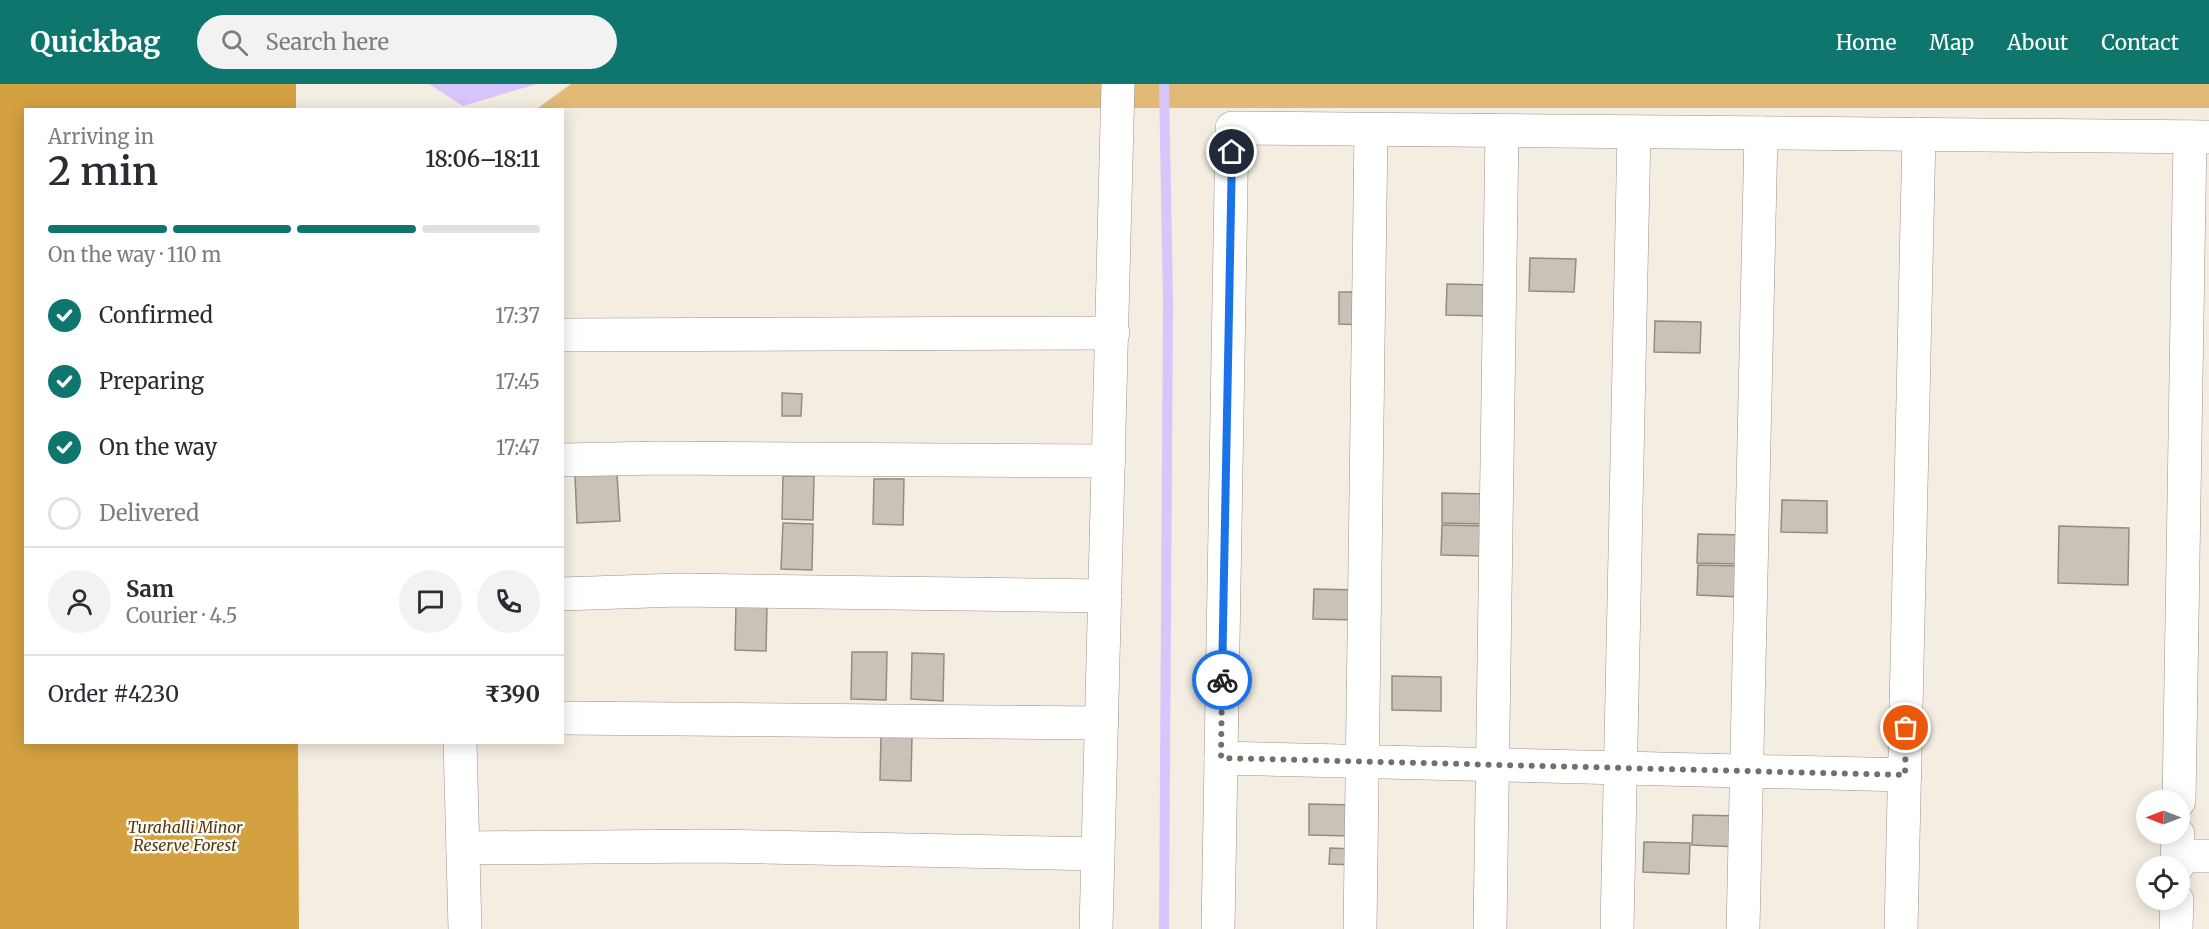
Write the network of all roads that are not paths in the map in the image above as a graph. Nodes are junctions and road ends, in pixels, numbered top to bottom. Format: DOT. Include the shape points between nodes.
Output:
graph roads {
  1 [pos="1118,84"];
  2 [pos="1371,130"];
  3 [pos="1502,131"];
  4 [pos="1634,132"];
  5 [pos="1761,133"];
  6 [pos="1919,134"];
  7 [pos="2199,137"];
  8 [pos="1113,333"];
  9 [pos="564,335"];
  10 [pos="564,460"];
  11 [pos="1109,461"];
  12 [pos="564,594"];
  13 [pos="1105,596"];
  14 [pos="564,718"];
  15 [pos="1102,723"];
  16 [pos="460,744"];
  17 [pos="1221,758"];
  18 [pos="1362,761"];
  19 [pos="1493,765"];
  20 [pos="1620,768"];
  21 [pos="1747,771"];
  22 [pos="1905,775"];
  23 [pos="2178,790"];
  24 [pos="463,848"];
  25 [pos="1098,854"];
  26 [pos="2177,910"];
  27 [pos="465,929"];
  28 [pos="1096,929"];
  29 [pos="1218,929"];
  30 [pos="1360,929"];
  31 [pos="1490,929"];
  32 [pos="1617,929"];
  33 [pos="1743,929"];
  34 [pos="1902,929"];
  35 [pos="2176,929"];
  1 -- 8 [label="street"];
  2 -- 3 [label="street"];
  2 -- 17 [label="street" via="1232,128"];
  2 -- 18 [label="street"];
  3 -- 4 [label="street"];
  3 -- 19 [label="street"];
  4 -- 5 [label="street"];
  4 -- 20 [label="street"];
  5 -- 6 [label="street"];
  5 -- 21 [label="street"];
  6 -- 7 [label="street"];
  6 -- 22 [label="street"];
  7 -- 23 [label="street"];
  8 -- 9 [label="street"];
  8 -- 11 [label="street"];
  10 -- 11 [label="street"];
  11 -- 13 [label="street"];
  12 -- 13 [label="street" via="679,590"];
  13 -- 15 [label="street"];
  14 -- 15 [label="street"];
  15 -- 25 [label="street"];
  16 -- 24 [label="street"];
  17 -- 18 [label="street"];
  17 -- 29 [label="street"];
  18 -- 19 [label="street"];
  18 -- 30 [label="street"];
  19 -- 20 [label="street"];
  19 -- 31 [label="street"];
  20 -- 21 [label="street"];
  20 -- 32 [label="street"];
  21 -- 22 [label="street"];
  21 -- 33 [label="street"];
  22 -- 34 [label="street"];
  24 -- 25 [label="street" via="712,846"];
  24 -- 27 [label="street"];
  25 -- 28 [label="street"];
  26 -- 35 [label="street"];
}
